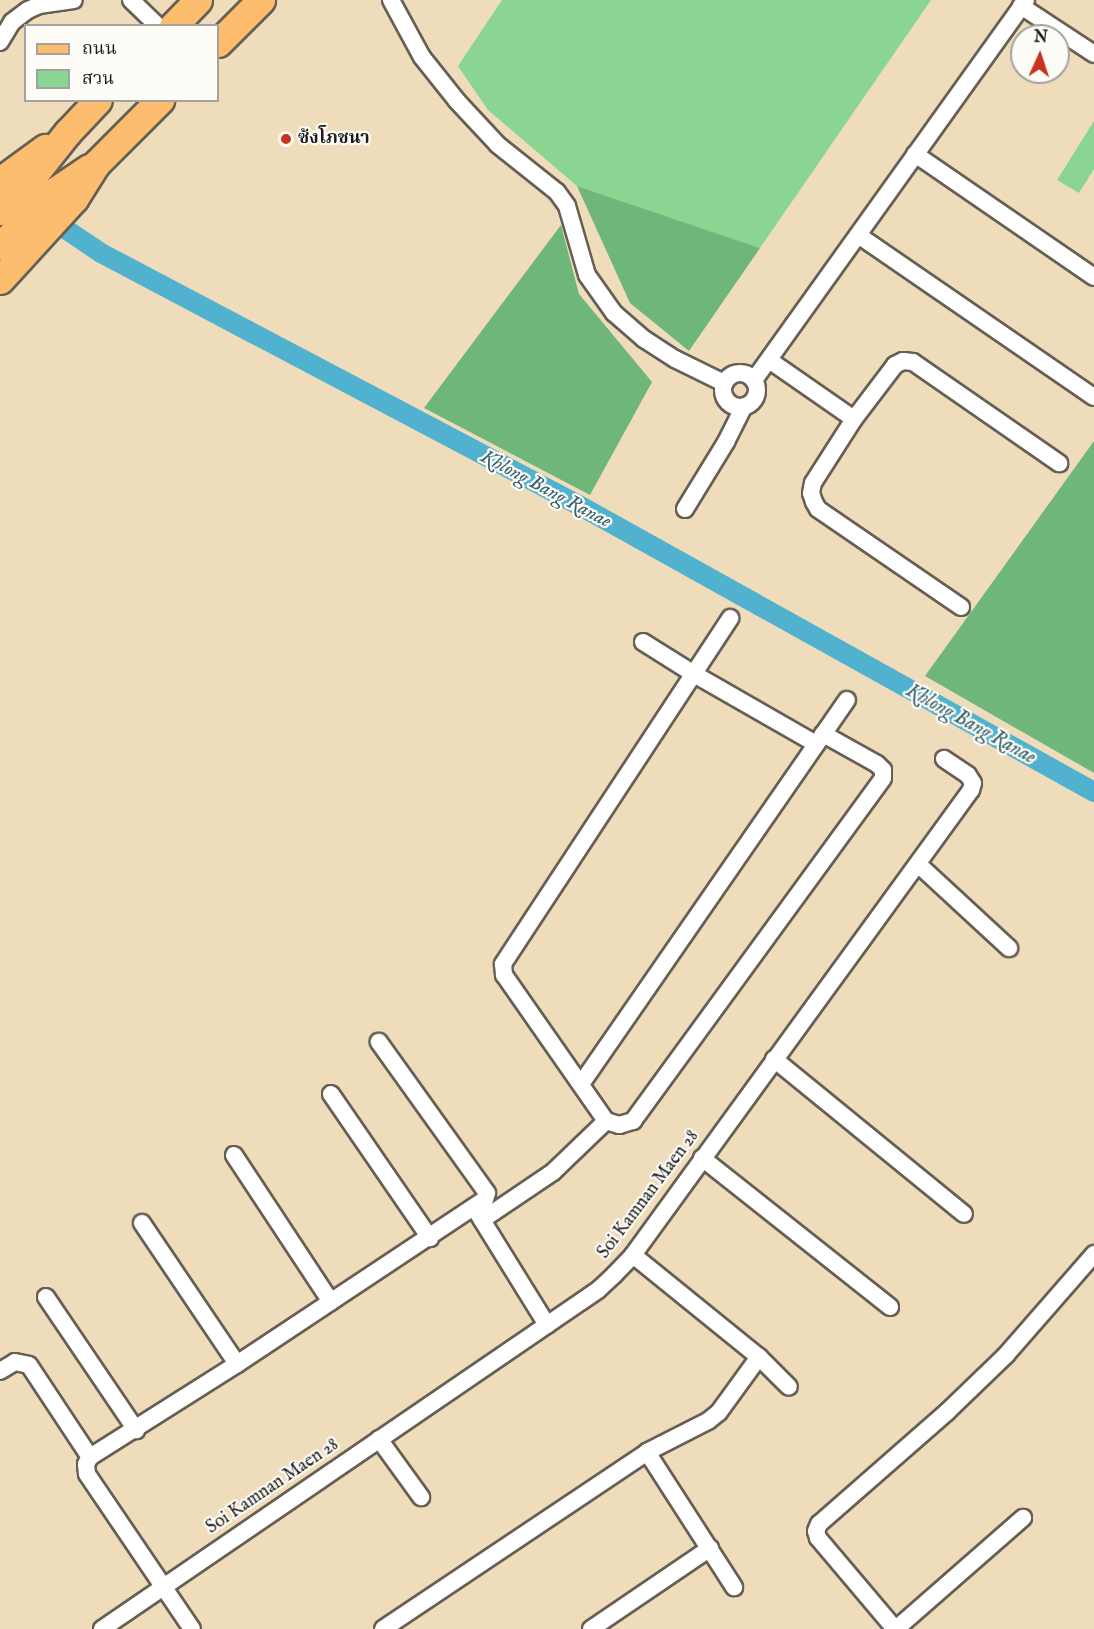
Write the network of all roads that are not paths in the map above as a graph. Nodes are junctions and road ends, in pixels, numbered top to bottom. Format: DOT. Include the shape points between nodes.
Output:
graph roads {
  1 [pos="74,0"];
  2 [pos="131,0"];
  3 [pos="198,0"];
  4 [pos="261,0"];
  5 [pos="392,0"];
  6 [pos="53,1"];
  7 [pos="1024,3"];
  8 [pos="156,24"];
  9 [pos="174,24"];
  10 [pos="0,42"];
  11 [pos="219,42"];
  12 [pos="1094,54"];
  13 [pos="96,102"];
  14 [pos="158,102"];
  15 [pos="915,154"];
  16 [pos="25,194"];
  17 [pos="15,221"];
  18 [pos="858,235"];
  19 [pos="0,246"];
  20 [pos="1094,277"];
  21 [pos="0,280"];
  22 [pos="769,360"];
  23 [pos="754,380"];
  24 [pos="724,383"];
  25 [pos="1094,397"];
  26 [pos="744,406"];
  27 [pos="854,419"];
  28 [pos="1059,463"];
  29 [pos="686,508"];
  30 [pos="961,607"];
  31 [pos="730,618"];
  32 [pos="643,642"];
  33 [pos="694,675"];
  34 [pos="847,700"];
  35 [pos="820,739"];
  36 [pos="944,759"];
  37 [pos="918,864"];
  38 [pos="1009,948"];
  39 [pos="379,1042"];
  40 [pos="774,1059"];
  41 [pos="581,1084"];
  42 [pos="331,1094"];
  43 [pos="606,1121"];
  44 [pos="234,1155"];
  45 [pos="702,1158"];
  46 [pos="478,1214"];
  47 [pos="964,1214"];
  48 [pos="142,1223"];
  49 [pos="430,1238"];
  50 [pos="1094,1254"];
  51 [pos="633,1255"];
  52 [pos="46,1297"];
  53 [pos="331,1302"];
  54 [pos="890,1307"];
  55 [pos="547,1325"];
  56 [pos="759,1357"];
  57 [pos="237,1365"];
  58 [pos="0,1371"];
  59 [pos="789,1387"];
  60 [pos="136,1430"];
  61 [pos="379,1439"];
  62 [pos="647,1452"];
  63 [pos="90,1457"];
  64 [pos="421,1497"];
  65 [pos="1023,1518"];
  66 [pos="710,1548"];
  67 [pos="163,1585"];
  68 [pos="734,1587"];
  69 [pos="102,1629"];
  70 [pos="192,1629"];
  71 [pos="383,1629"];
  72 [pos="591,1629"];
  73 [pos="896,1629"];
  1 -- 6 [label="street"];
  2 -- 8 [label="street"];
  3 -- 9 [label="main road"];
  4 -- 11 [label="main road"];
  5 -- 24 [label="street" via="422,57 457,101 498,145 557,192 567,206 587,275 614,313 675,359"];
  6 -- 10 [label="street" via="28,10 12,22"];
  7 -- 12 [label="street"];
  7 -- 15 [label="street"];
  13 -- 16 [label="main road" via="67,133"];
  14 -- 16 [label="main road" via="96,165"];
  15 -- 18 [label="street"];
  15 -- 20 [label="street"];
  16 -- 17 [label="main road"];
  16 -- 17 [label="main road"];
  17 -- 19 [label="main road"];
  17 -- 21 [label="main road"];
  18 -- 22 [label="street"];
  18 -- 25 [label="street"];
  22 -- 23 [label="street"];
  22 -- 27 [label="street"];
  23 -- 24 [label="street" via="736,373"];
  23 -- 26 [label="street" via="756,396"];
  24 -- 26 [label="street" via="726,398 734,405"];
  26 -- 29 [label="street"];
  27 -- 28 [label="street" via="895,365 903,360 913,362"];
  27 -- 30 [label="street" via="813,483 814,502 818,509"];
  31 -- 33 [label="street"];
  32 -- 33 [label="street"];
  33 -- 35 [label="street"];
  33 -- 41 [label="street" via="503,964 504,975"];
  34 -- 35 [label="street"];
  35 -- 41 [label="street"];
  35 -- 43 [label="street" via="877,764 883,770 883,778 633,1121 619,1125"];
  36 -- 37 [label="street, Soi Kamnan Maen 28" via="973,783"];
  37 -- 38 [label="street"];
  37 -- 40 [label="street, Soi Kamnan Maen 28"];
  39 -- 46 [label="street" via="486,1193"];
  40 -- 45 [label="street, Soi Kamnan Maen 28"];
  40 -- 47 [label="street"];
  41 -- 43 [label="street"];
  42 -- 49 [label="street"];
  43 -- 46 [label="street" via="553,1172"];
  44 -- 53 [label="street"];
  45 -- 51 [label="street, Soi Kamnan Maen 28"];
  45 -- 54 [label="street"];
  46 -- 49 [label="street"];
  46 -- 55 [label="street"];
  48 -- 57 [label="street"];
  49 -- 53 [label="street"];
  50 -- 73 [label="street" via="1006,1355 819,1524 818,1538"];
  51 -- 55 [label="street, Soi Kamnan Maen 28" via="598,1290"];
  51 -- 56 [label="street"];
  52 -- 60 [label="street"];
  53 -- 57 [label="street"];
  55 -- 61 [label="street, Soi Kamnan Maen 28"];
  56 -- 59 [label="street"];
  56 -- 62 [label="street" via="719,1412"];
  57 -- 60 [label="street"];
  58 -- 63 [label="street" via="15,1362 28,1365"];
  60 -- 63 [label="street"];
  61 -- 64 [label="street"];
  61 -- 67 [label="street, Soi Kamnan Maen 28"];
  62 -- 66 [label="street"];
  62 -- 71 [label="street"];
  63 -- 67 [label="street" via="87,1474"];
  65 -- 73 [label="street"];
  66 -- 68 [label="street"];
  66 -- 72 [label="street"];
  67 -- 69 [label="street, Soi Kamnan Maen 28"];
  67 -- 70 [label="street"];
}
